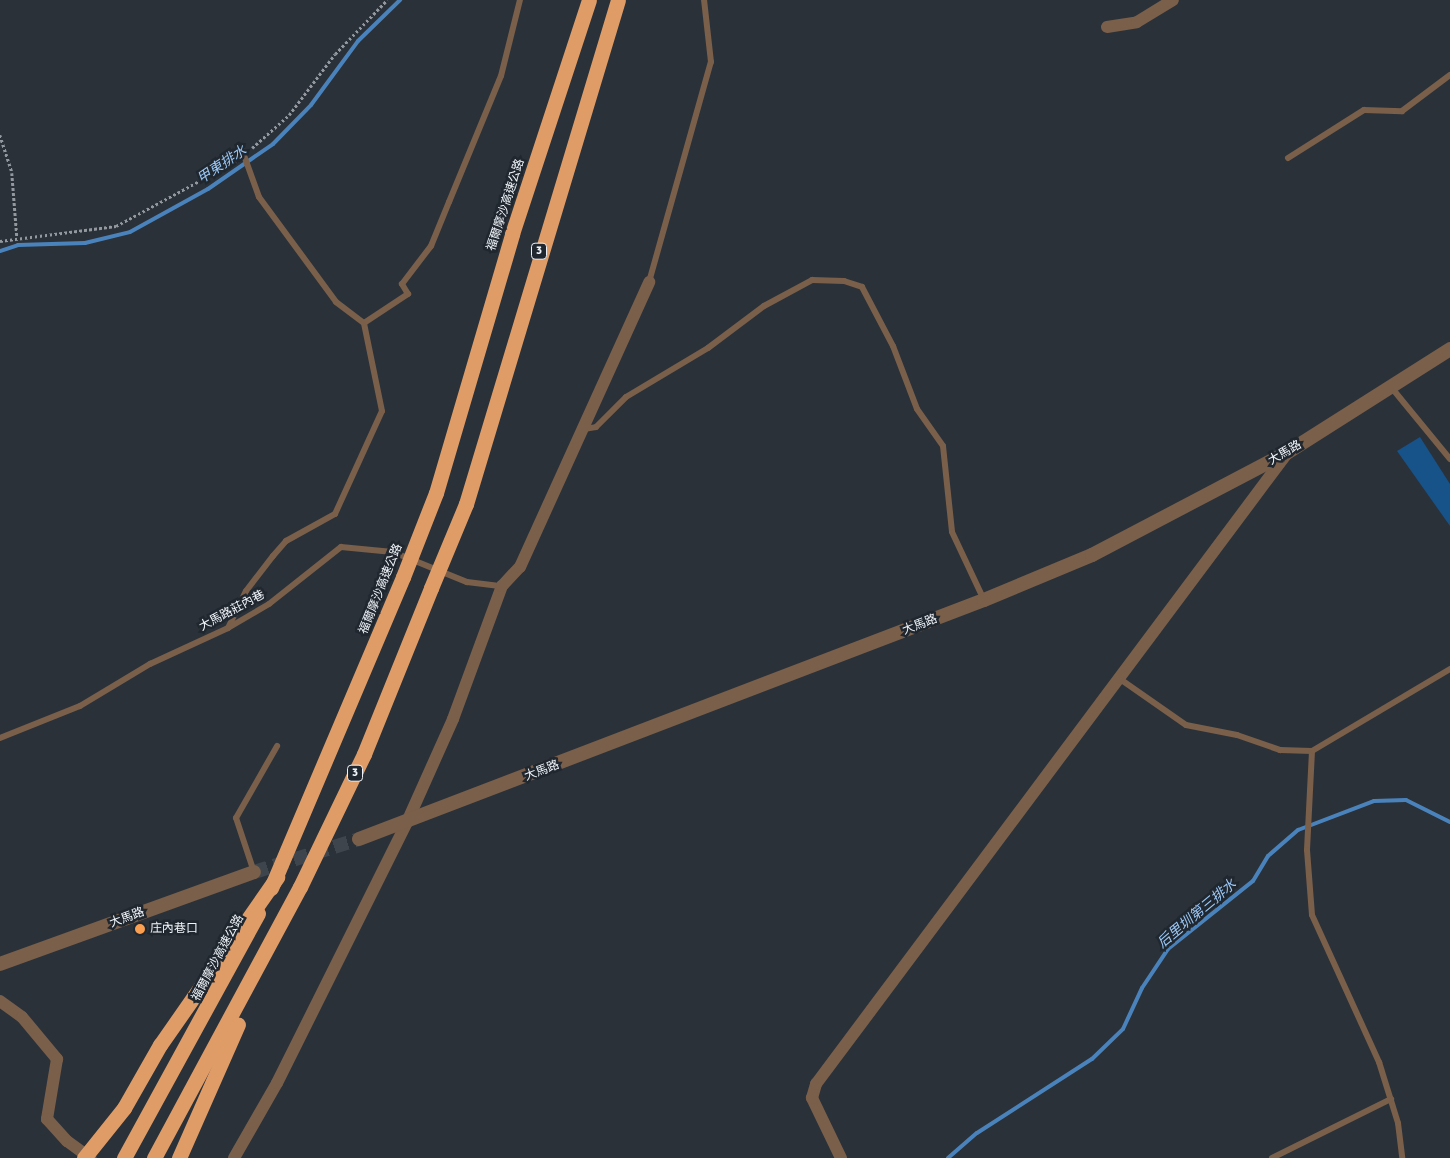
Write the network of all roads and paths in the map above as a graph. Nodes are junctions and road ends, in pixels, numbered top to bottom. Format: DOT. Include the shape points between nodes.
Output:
graph roads {
  1 [pos="387,0"];
  2 [pos="520,0"];
  3 [pos="589,0"];
  4 [pos="618,0"];
  5 [pos="704,0"];
  6 [pos="1173,0"];
  7 [pos="1107,27"];
  8 [pos="1450,75"];
  9 [pos="0,135"];
  10 [pos="241,147"];
  11 [pos="247,153"];
  12 [pos="241,157"];
  13 [pos="1288,158"];
  14 [pos="17,237"];
  15 [pos="0,241"];
  16 [pos="648,282"];
  17 [pos="364,323"];
  18 [pos="1450,349"];
  19 [pos="1391,386"];
  20 [pos="584,429"];
  21 [pos="1288,452"];
  22 [pos="1450,459"];
  23 [pos="502,586"];
  24 [pos="984,600"];
  25 [pos="228,628"];
  26 [pos="1450,669"];
  27 [pos="1120,679"];
  28 [pos="0,738"];
  29 [pos="277,746"];
  30 [pos="1312,751"];
  31 [pos="407,822"];
  32 [pos="359,839"];
  33 [pos="254,872"];
  34 [pos="277,877"];
  35 [pos="267,953"];
  36 [pos="0,964"];
  37 [pos="0,1001"];
  38 [pos="1391,1099"];
  39 [pos="84,1158"];
  40 [pos="90,1158"];
  41 [pos="124,1158"];
  42 [pos="154,1158"];
  43 [pos="179,1158"];
  44 [pos="234,1158"];
  45 [pos="841,1158"];
  46 [pos="1272,1158"];
  47 [pos="1402,1158"];
  1 -- 11 [label="path" via="339,50 289,115"];
  2 -- 17 [label="lane" via="501,76 431,246 402,284 408,294"];
  3 -- 34 [label="highway, 福爾摩沙高速公路, bridge" via="512,234 436,493"];
  4 -- 35 [label="highway, 3, bridge" via="466,504 364,754"];
  5 -- 16 [label="lane" via="711,62"];
  6 -- 7 [label="street" via="1137,22"];
  8 -- 13 [label="lane" via="1402,111 1364,110"];
  9 -- 14 [label="path" via="12,172"];
  10 -- 17 [label="lane" via="259,197 336,302"];
  12 -- 14 [label="path" via="116,226"];
  14 -- 15 [label="path"];
  16 -- 20 [label="street"];
  17 -- 25 [label="lane" via="382,411 335,514 286,541 246,591"];
  18 -- 19 [label="street, 大馬路"];
  19 -- 21 [label="street, 大馬路"];
  19 -- 22 [label="lane"];
  20 -- 23 [label="street" via="566,460 520,567"];
  20 -- 24 [label="lane" via="596,427 626,397 708,348 764,306 812,280 844,280 862,287 893,346 917,409 943,446 952,532"];
  21 -- 24 [label="street, 大馬路" via="1092,554"];
  21 -- 27 [label="street"];
  23 -- 25 [label="lane, 大馬路莊內巷" via="467,582 393,552 341,547 269,604"];
  23 -- 31 [label="street" via="453,719"];
  24 -- 31 [label="street, 大馬路"];
  25 -- 28 [label="lane, 大馬路莊內巷" via="150,664 80,706"];
  26 -- 30 [label="lane"];
  27 -- 30 [label="lane" via="1186,725 1237,735 1280,750"];
  27 -- 45 [label="street" via="816,1084 812,1098"];
  29 -- 33 [label="lane" via="236,818"];
  30 -- 38 [label="lane" via="1307,850 1312,915 1379,1062"];
  31 -- 32 [label="street, 大馬路"];
  31 -- 44 [label="street" via="277,1083"];
  33 -- 36 [label="street, 大馬路"];
  34 -- 39 [label="highway, bridge" via="160,1045 124,1108"];
  34 -- 41 [label="highway, 福爾摩沙高速公路, bridge" via="187,1049"];
  35 -- 42 [label="highway, 3"];
  35 -- 43 [label="highway"];
  37 -- 40 [label="street" via="22,1017 57,1059 47,1118 67,1141"];
  38 -- 46 [label="lane"];
  38 -- 47 [label="lane"];
}
